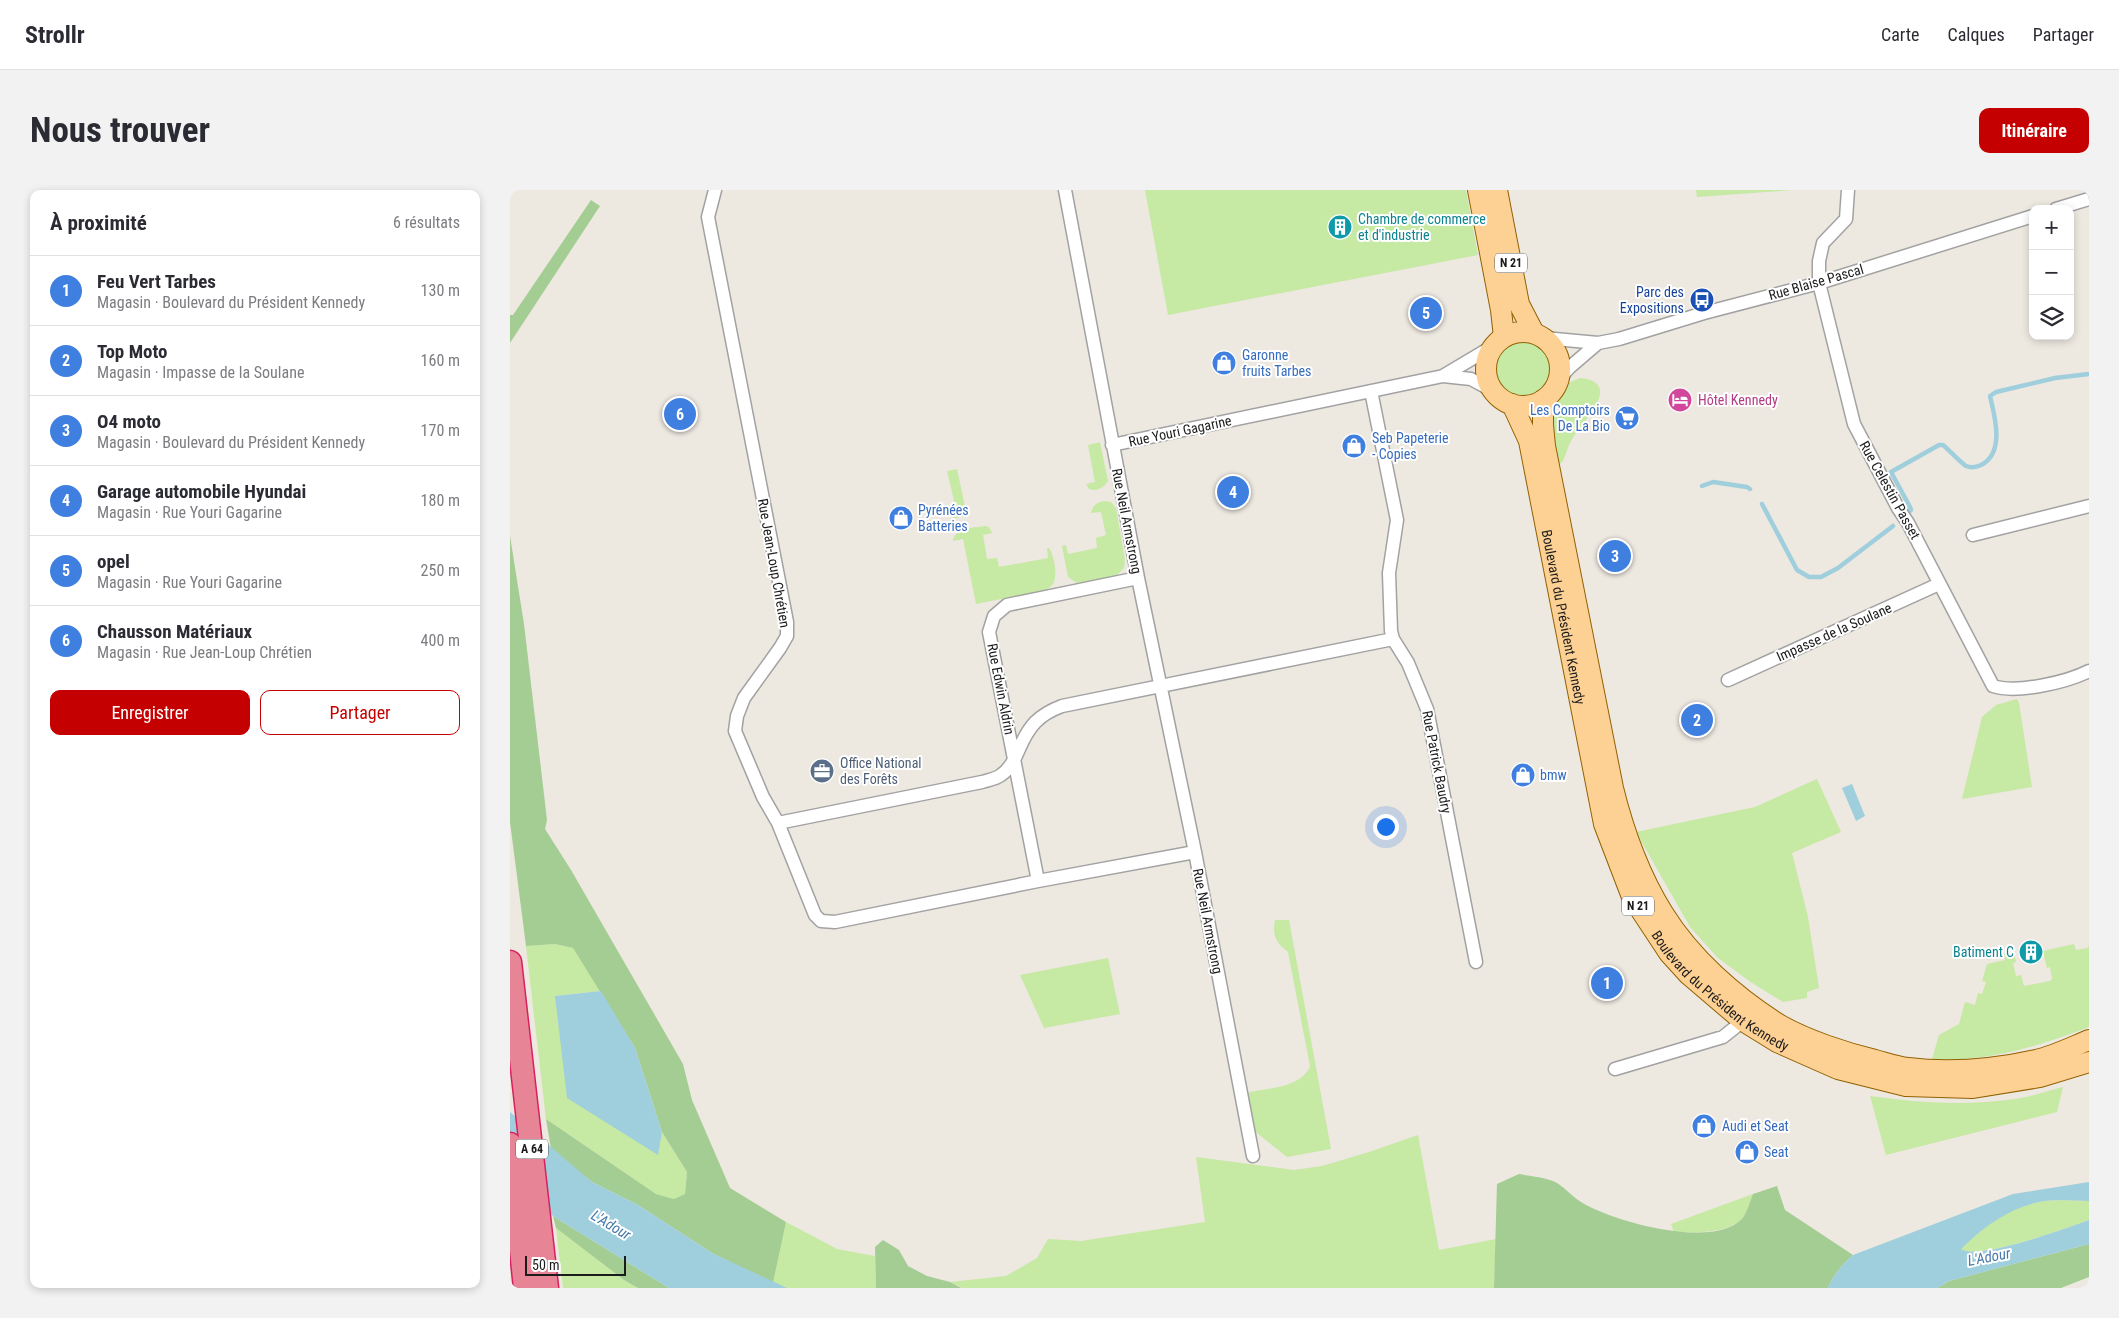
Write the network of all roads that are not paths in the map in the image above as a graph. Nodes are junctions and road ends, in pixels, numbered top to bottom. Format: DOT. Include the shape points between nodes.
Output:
graph roads {
  1 [pos="715,190"];
  2 [pos="1065,190"];
  3 [pos="1478,190"];
  4 [pos="1497,190"];
  5 [pos="1848,190"];
  6 [pos="2089,199"];
  7 [pos="2069,205"];
  8 [pos="2029,217"];
  9 [pos="1819,283"];
  10 [pos="1539,336"];
  11 [pos="1497,342"];
  12 [pos="1598,344"];
  13 [pos="1442,376"];
  14 [pos="1558,380"];
  15 [pos="1371,391"];
  16 [pos="1493,391"];
  17 [pos="1543,400"];
  18 [pos="1512,404"];
  19 [pos="1112,445"];
  20 [pos="2089,506"];
  21 [pos="1973,535"];
  22 [pos="1138,578"];
  23 [pos="1939,584"];
  24 [pos="1393,639"];
  25 [pos="2089,671"];
  26 [pos="1728,680"];
  27 [pos="1160,686"];
  28 [pos="1015,759"];
  29 [pos="778,823"];
  30 [pos="1195,852"];
  31 [pos="1038,881"];
  32 [pos="510,962"];
  33 [pos="1476,962"];
  34 [pos="1743,1021"];
  35 [pos="2089,1040"];
  36 [pos="2089,1062"];
  37 [pos="1615,1069"];
  38 [pos="510,1144"];
  39 [pos="1253,1156"];
  40 [pos="525,1288"];
  41 [pos="547,1288"];
  1 -- 29 [label="street, Rue Jean-Loup Chrétien" via="708,217 787,622 787,636 744,698 735,731 763,797"];
  2 -- 19 [label="street, Rue Youri Gagarine"];
  3 -- 11 [label="main road, N 21" via="1501,310"];
  4 -- 10 [label="main road, N 21" via="1519,304"];
  5 -- 9 [label="street, Rue Celestin Passet" via="1846,220 1823,243"];
  6 -- 7 [label="street"];
  8 -- 9 [label="street, Rue Blaise Pascal"];
  9 -- 12 [label="street, Rue Blaise Pascal"];
  9 -- 23 [label="street, Rue Celestin Passet" via="1854,424"];
  10 -- 11 [label="main road" via="1524,331 1513,332"];
  10 -- 12 [label="street, Rue Blaise Pascal"];
  10 -- 14 [label="main road" via="1552,346 1558,356"];
  11 -- 13 [label="street, Rue Youri Gagarine"];
  11 -- 16 [label="main road" via="1485,363 1487,380"];
  12 -- 14 [label="street, Rue Blaise Pascal"];
  13 -- 15 [label="street, Rue Youri Gagarine"];
  13 -- 16 [label="street, Rue Youri Gagarine" via="1471,378"];
  14 -- 17 [label="main road"];
  15 -- 19 [label="street, Rue Youri Gagarine"];
  15 -- 24 [label="street, Rue Patrick Baudry" via="1397,520 1389,573"];
  16 -- 18 [label="main road"];
  17 -- 18 [label="main road" via="1523,406"];
  17 -- 35 [label="main road, Boulevard du Président Kennedy / N 21" via="1545,446 1622,825 1631,851 1664,915 1700,961 1781,1025 1843,1052 1908,1068 1979,1070 2038,1060"];
  18 -- 34 [label="main road, Boulevard du Président Kennedy / N 21" via="1529,441 1596,788 1616,859 1632,897 1670,953 1689,975"];
  19 -- 22 [label="street, Rue Neil Armstrong"];
  20 -- 21 [label="street"];
  22 -- 27 [label="street, Rue Neil Armstrong"];
  22 -- 28 [label="street, Rue Edwin Aldrin" via="1007,605 994,616 989,632"];
  23 -- 25 [label="street, Rue Celestin Passet" via="1993,686 2045,685 2073,679"];
  23 -- 26 [label="street, Impasse de la Soulane"];
  24 -- 27 [label="street"];
  24 -- 33 [label="street, Rue Patrick Baudry" via="1408,663 1427,709"];
  27 -- 28 [label="street" via="1049,711 1037,719"];
  27 -- 30 [label="street, Rue Neil Armstrong"];
  28 -- 29 [label="street" via="1000,776 982,782"];
  28 -- 31 [label="street, Rue Edwin Aldrin"];
  29 -- 31 [label="street, Rue Jean-Loup Chrétien" via="815,915 822,921 835,922"];
  30 -- 31 [label="street"];
  30 -- 39 [label="street, Rue Neil Armstrong"];
  32 -- 41 [label="highway, A 64"];
  34 -- 36 [label="main road, Boulevard du Président Kennedy / N 21" via="1777,1042 1838,1069 1906,1086 1973,1088 2040,1077"];
  34 -- 37 [label="street" via="1723,1037"];
  38 -- 40 [label="highway, A 64"];
}
